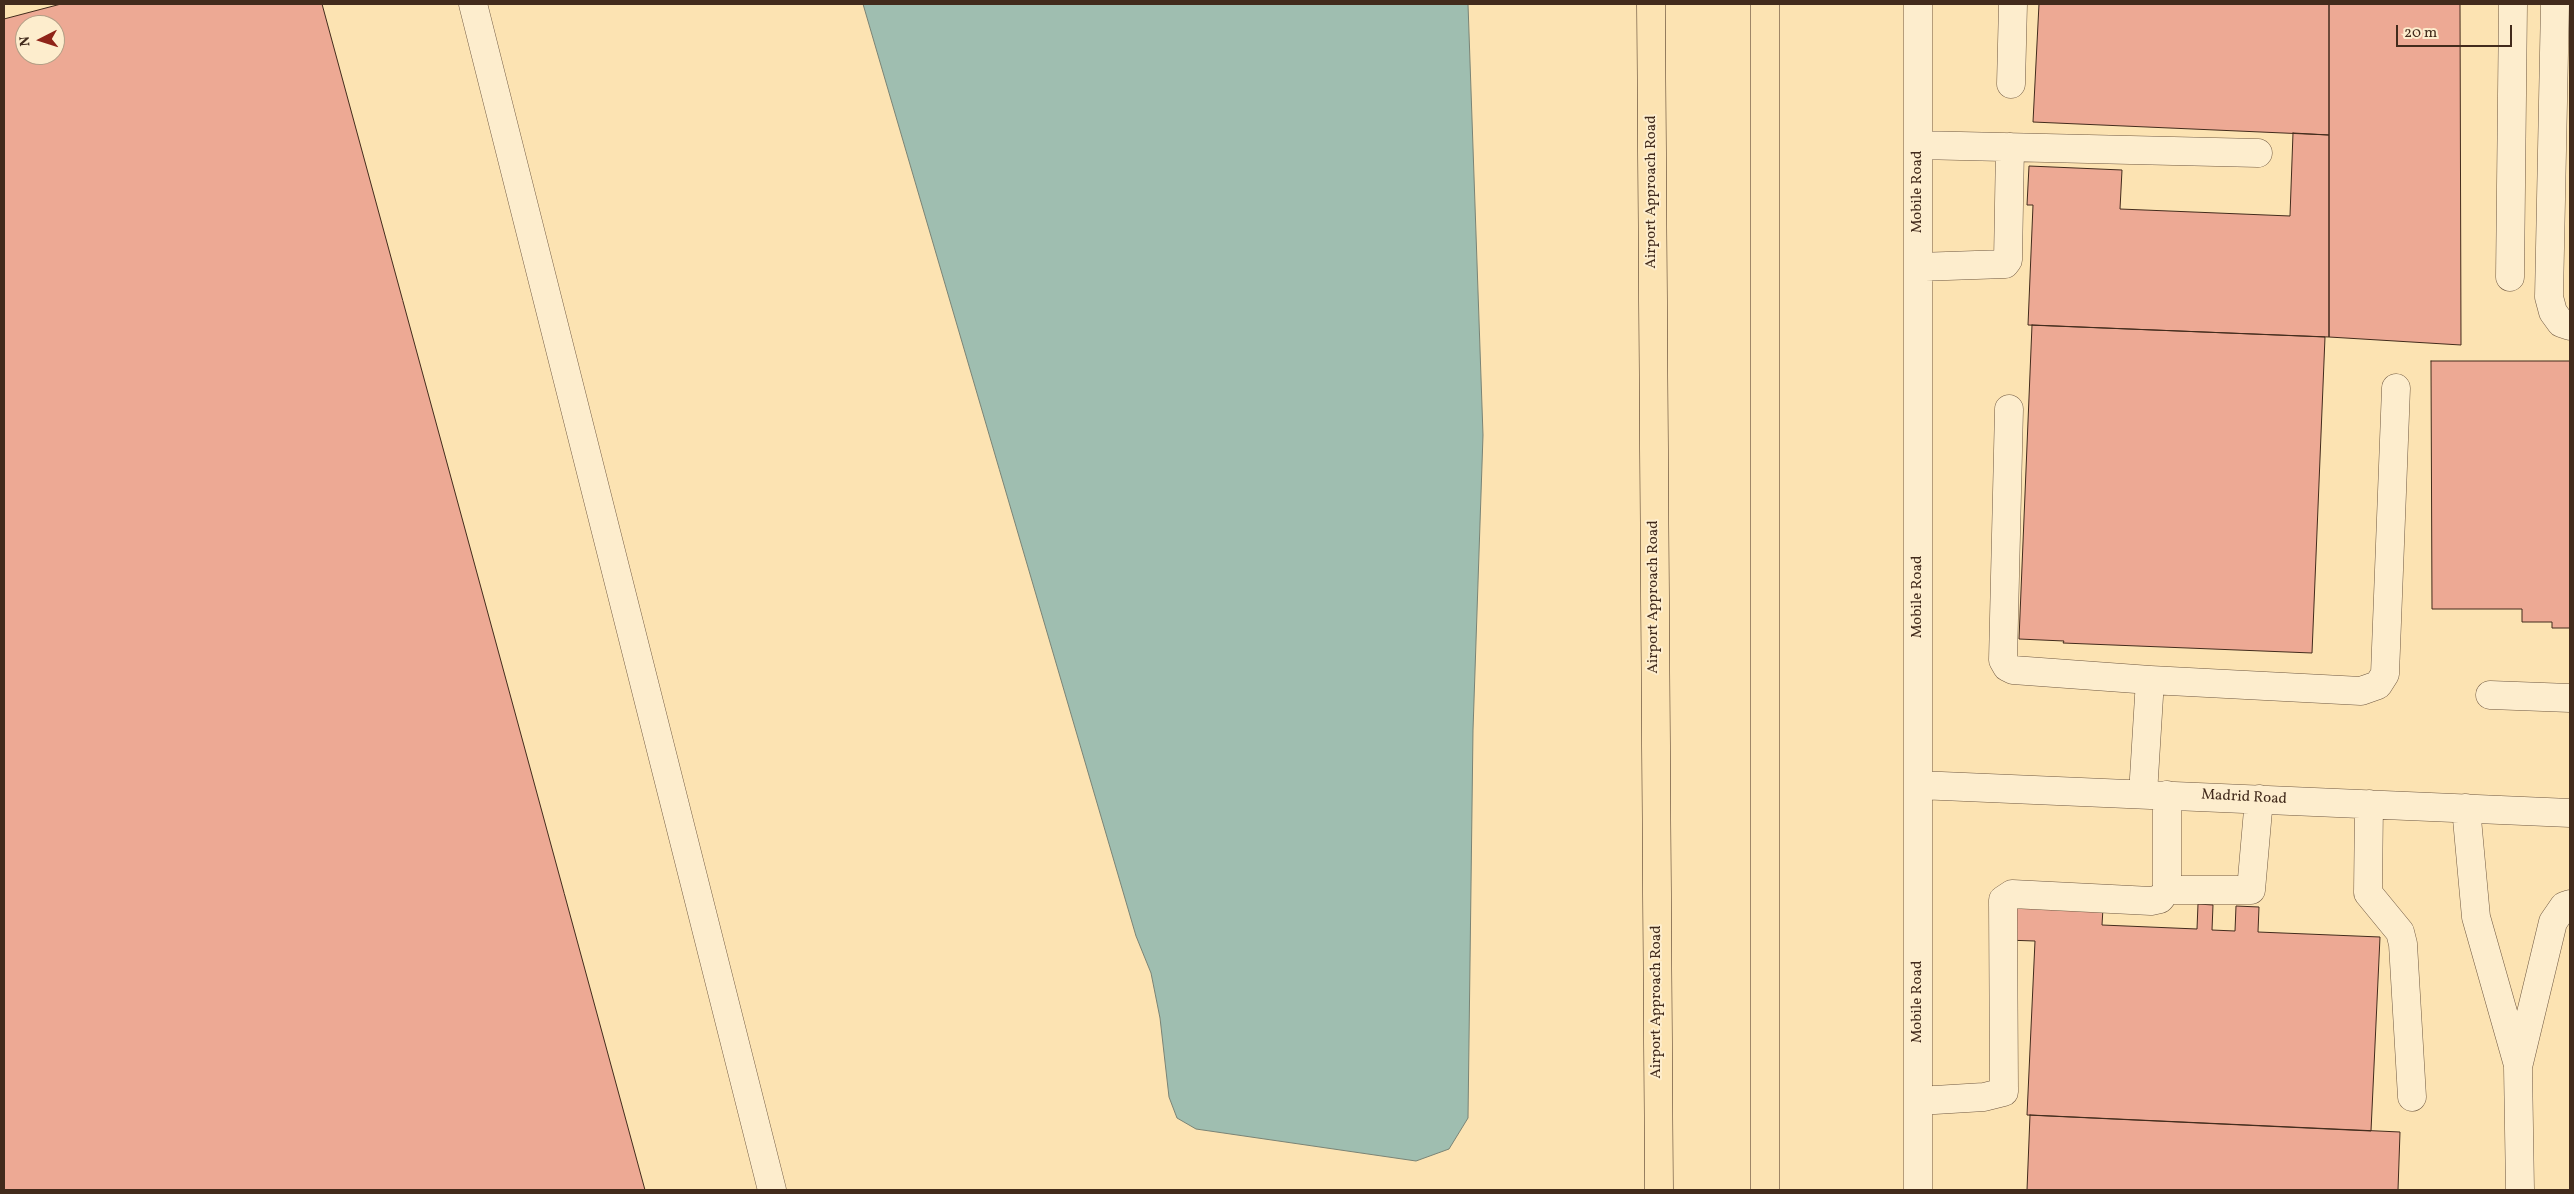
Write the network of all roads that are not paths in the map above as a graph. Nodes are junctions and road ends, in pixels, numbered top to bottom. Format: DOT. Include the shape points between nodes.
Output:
graph roads {
  1 [pos="473,4"];
  2 [pos="1651,4"];
  3 [pos="1765,4"];
  4 [pos="1918,4"];
  5 [pos="2013,4"];
  6 [pos="2512,4"];
  7 [pos="2555,4"];
  8 [pos="2011,84"];
  9 [pos="1918,145"];
  10 [pos="2010,147"];
  11 [pos="2258,153"];
  12 [pos="1918,267"];
  13 [pos="2510,277"];
  14 [pos="2570,326"];
  15 [pos="2396,388"];
  16 [pos="2009,409"];
  17 [pos="2150,680"];
  18 [pos="2490,695"];
  19 [pos="2570,698"];
  20 [pos="1918,785"];
  21 [pos="2155,794"];
  22 [pos="2259,799"];
  23 [pos="2369,804"];
  24 [pos="2466,808"];
  25 [pos="2570,813"];
  26 [pos="2167,890"];
  27 [pos="2570,904"];
  28 [pos="2518,1067"];
  29 [pos="2412,1097"];
  30 [pos="1918,1101"];
  31 [pos="772,1190"];
  32 [pos="1659,1190"];
  33 [pos="1765,1190"];
  34 [pos="1918,1190"];
  35 [pos="2520,1190"];
  1 -- 31 [label="street"];
  2 -- 32 [label="main road, Airport Approach Road"];
  3 -- 33 [label="main road"];
  4 -- 9 [label="street, Mobile Road"];
  5 -- 8 [label="street"];
  6 -- 13 [label="street"];
  7 -- 14 [label="street" via="2550,297 2553,312 2561,322"];
  9 -- 10 [label="street"];
  9 -- 12 [label="street, Mobile Road"];
  10 -- 11 [label="street"];
  10 -- 12 [label="street" via="2007,262 2001,266"];
  12 -- 20 [label="street, Mobile Road"];
  15 -- 17 [label="street" via="2384,674 2378,685 2361,691"];
  16 -- 17 [label="street" via="2003,660 2013,670"];
  17 -- 21 [label="street"];
  18 -- 19 [label="street"];
  20 -- 21 [label="street, Madrid Road"];
  20 -- 30 [label="street, Mobile Road"];
  21 -- 22 [label="street, Madrid Road"];
  21 -- 26 [label="street"];
  22 -- 23 [label="street, Madrid Road"];
  22 -- 26 [label="street" via="2251,890"];
  23 -- 24 [label="street, Madrid Road"];
  23 -- 29 [label="street" via="2368,893 2400,932 2403,944"];
  24 -- 25 [label="street, Madrid Road"];
  24 -- 28 [label="street" via="2476,917"];
  26 -- 30 [label="street" via="2160,899 2151,901 2006,896 2002,905 2004,1092 1984,1097"];
  27 -- 28 [label="street" via="2564,906 2553,922"];
  28 -- 35 [label="street"];
  30 -- 34 [label="street, Mobile Road"];
}
